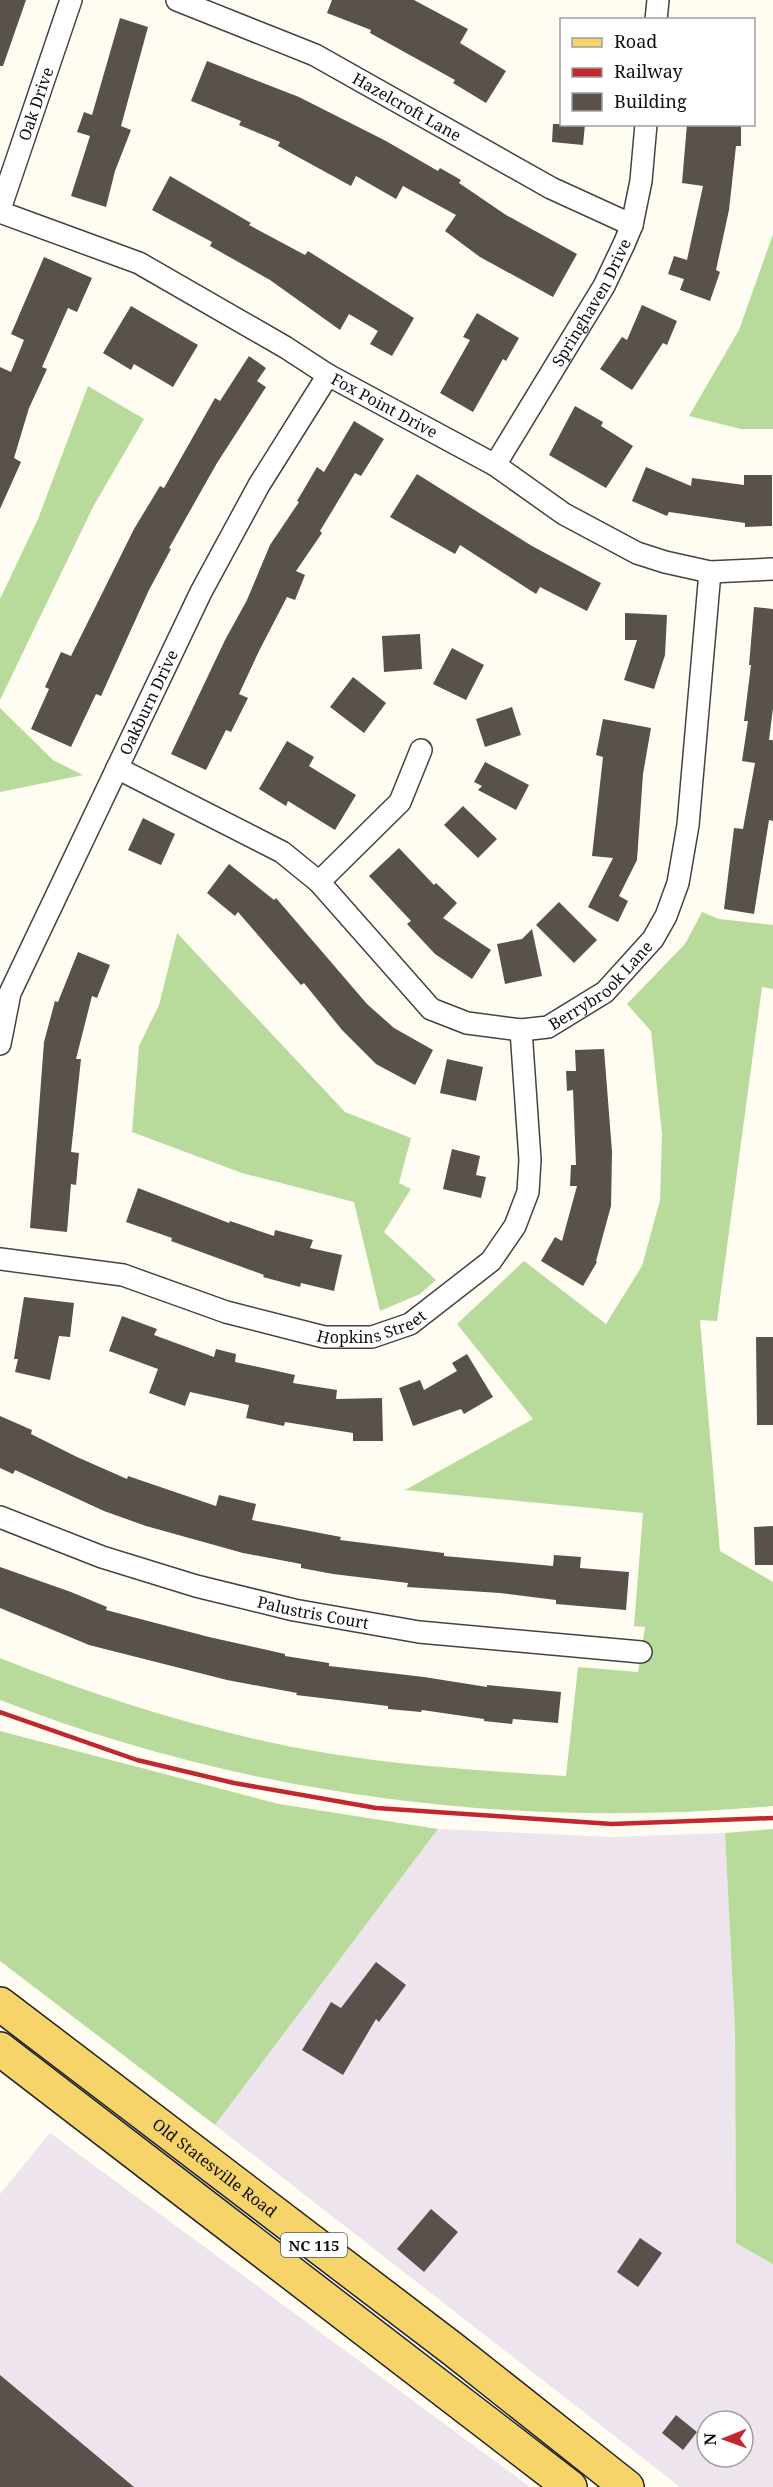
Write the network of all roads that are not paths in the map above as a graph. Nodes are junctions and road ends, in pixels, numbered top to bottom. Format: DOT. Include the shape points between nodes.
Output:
graph roads {
  1 [pos="71,0"];
  2 [pos="177,0"];
  3 [pos="658,0"];
  4 [pos="656,18"];
  5 [pos="646,126"];
  6 [pos="0,211"];
  7 [pos="632,225"];
  8 [pos="328,375"];
  9 [pos="495,465"];
  10 [pos="773,569"];
  11 [pos="710,572"];
  12 [pos="421,750"];
  13 [pos="117,768"];
  14 [pos="319,882"];
  15 [pos="521,1030"];
  16 [pos="0,1044"];
  17 [pos="0,1259"];
  18 [pos="0,1517"];
  19 [pos="641,1652"];
  20 [pos="0,2004"];
  21 [pos="0,2049"];
  22 [pos="570,2487"];
  23 [pos="627,2487"];
  1 -- 6 [label="street, Oak Drive"];
  2 -- 7 [label="street, Hazelcroft Lane" via="315,55 551,188"];
  3 -- 4 [label="street"];
  5 -- 7 [label="street, Springhaven Drive"];
  6 -- 8 [label="street, Fox Point Drive" via="139,263"];
  7 -- 9 [label="street, Springhaven Drive" via="604,286"];
  8 -- 9 [label="street, Fox Point Drive"];
  8 -- 13 [label="street, Oakburn Drive" via="259,485 201,592"];
  9 -- 11 [label="street, Fox Point Drive" via="564,514 605,537 665,562"];
  10 -- 11 [label="street, Fox Point Drive"];
  11 -- 15 [label="street, Berrybrook Lane" via="688,825 678,883 666,916 653,939 605,992 548,1027"];
  12 -- 14 [label="street" via="400,802"];
  13 -- 14 [label="street, Berrybrook Lane" via="282,852"];
  13 -- 16 [label="street, Oakburn Drive" via="10,993"];
  14 -- 15 [label="street, Berrybrook Lane" via="430,1009 467,1023"];
  15 -- 17 [label="street, Hopkins Street" via="530,1160 525,1200 515,1226 491,1261 410,1324 372,1336 324,1336 226,1312 123,1275"];
  18 -- 19 [label="street, Palustris Court" via="102,1557 294,1610 419,1632"];
  20 -- 23 [label="main road, Old Statesville Road / NC 115"];
  21 -- 22 [label="main road, NC 115"];
}
